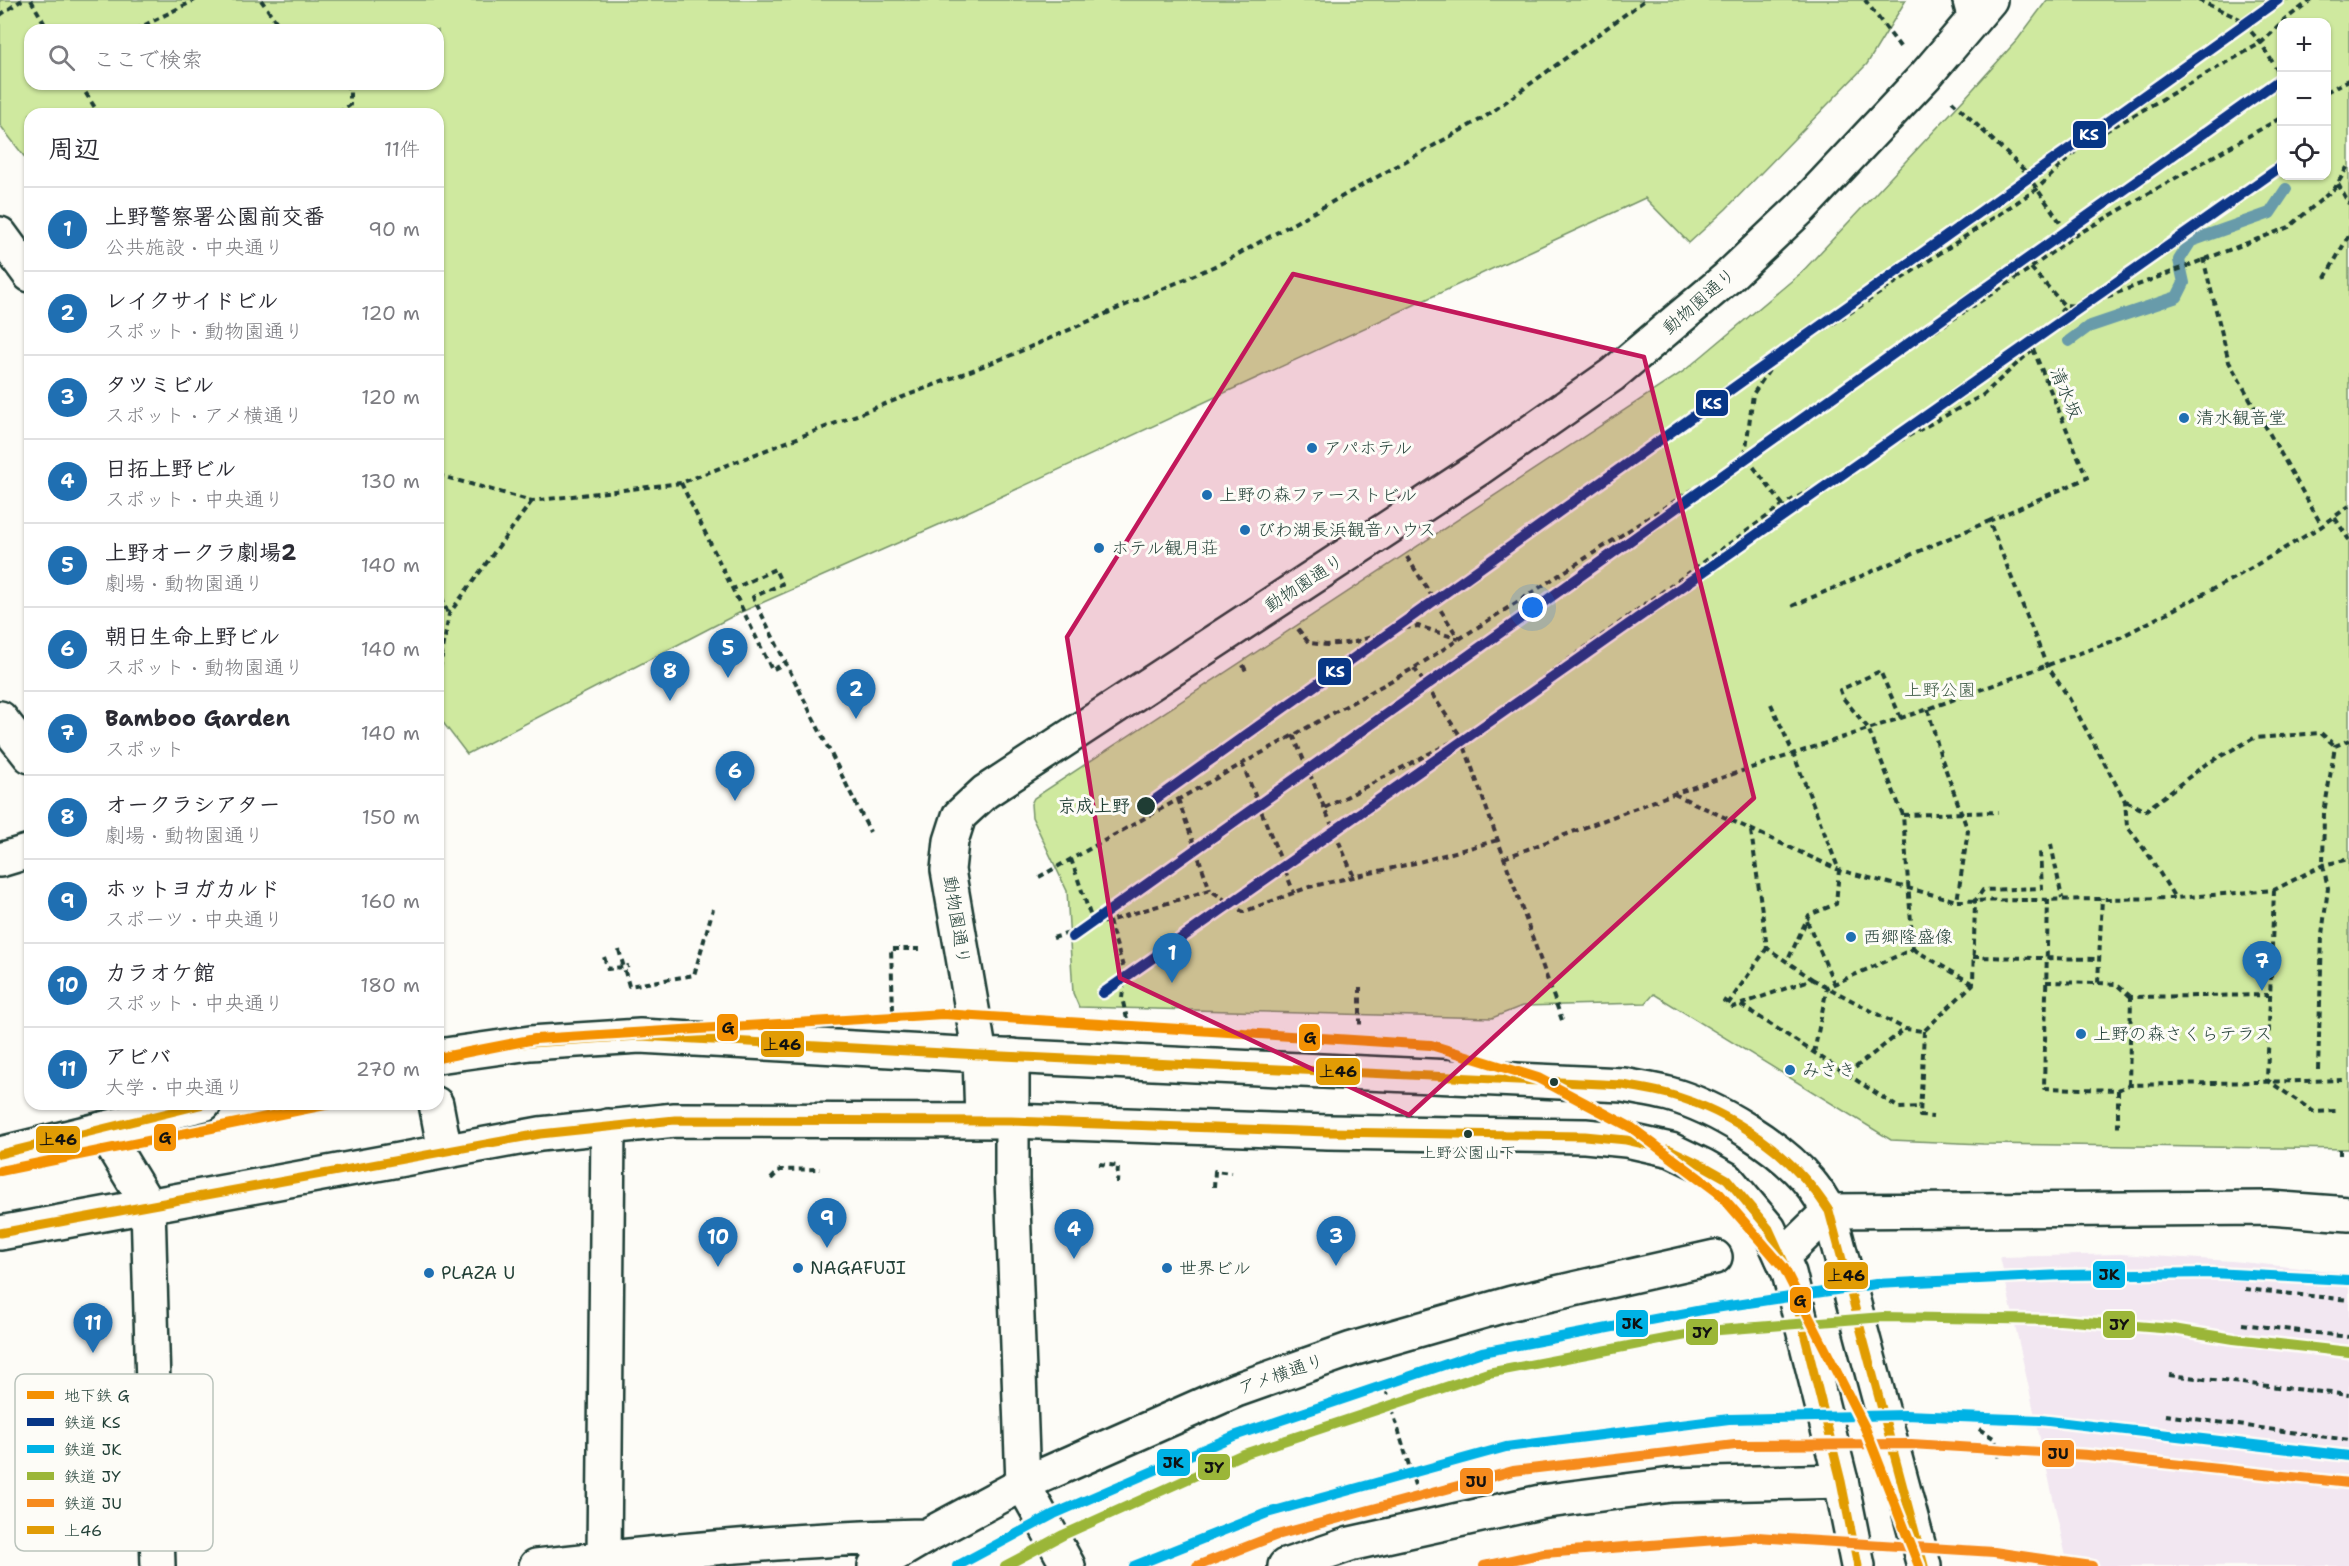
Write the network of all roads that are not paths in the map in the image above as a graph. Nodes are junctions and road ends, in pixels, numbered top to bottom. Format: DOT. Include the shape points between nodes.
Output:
graph roads {
  1 [pos="1990,0"];
  2 [pos="1965,13"];
  3 [pos="0,234"];
  4 [pos="24,267"];
  5 [pos="0,718"];
  6 [pos="24,748"];
  7 [pos="24,853"];
  8 [pos="0,860"];
  9 [pos="444,1055"];
  10 [pos="996,1055"];
  11 [pos="180,1110"];
  12 [pos="437,1110"];
  13 [pos="997,1121"];
  14 [pos="608,1126"];
  15 [pos="102,1129"];
  16 [pos="445,1151"];
  17 [pos="0,1154"];
  18 [pos="147,1205"];
  19 [pos="1829,1211"];
  20 [pos="2349,1214"];
  21 [pos="0,1233"];
  22 [pos="1715,1257"];
  23 [pos="1782,1257"];
  24 [pos="152,1374"];
  25 [pos="1841,1481"];
  26 [pos="1023,1484"];
  27 [pos="926,1536"];
  28 [pos="158,1551"];
  29 [pos="604,1558"];
  30 [pos="158,1566"];
  31 [pos="536,1566"];
  32 [pos="875,1566"];
  33 [pos="1068,1566"];
  34 [pos="1285,1566"];
  35 [pos="1858,1566"];
  36 [pos="1924,1566"];
  1 -- 2 [label="street, 動物園通り"];
  2 -- 10 [label="street, 動物園通り" via="1926,75 1801,208 1727,278 1612,375 1458,482 985,792 959,816 948,870"];
  3 -- 4 [label="street"];
  5 -- 6 [label="street"];
  7 -- 8 [label="street"];
  9 -- 10 [label="street" via="530,1043 640,1036"];
  10 -- 13 [label="street, 動物園通り"];
  10 -- 19 [label="street" via="1623,1085 1670,1094 1757,1137 1795,1167"];
  11 -- 15 [label="street"];
  12 -- 16 [label="street"];
  13 -- 14 [label="street" via="675,1120"];
  13 -- 23 [label="street" via="1626,1140 1671,1150 1727,1179 1769,1229"];
  13 -- 26 [label="street, 動物園通り"];
  14 -- 16 [label="street"];
  14 -- 29 [label="street"];
  15 -- 17 [label="street"];
  15 -- 18 [label="street"];
  16 -- 18 [label="street"];
  18 -- 21 [label="street"];
  18 -- 24 [label="street"];
  19 -- 20 [label="street" via="2270,1208"];
  19 -- 23 [label="street"];
  19 -- 36 [label="street"];
  22 -- 26 [label="street, アメ横通り" via="1512,1303 1373,1343 1236,1390"];
  23 -- 25 [label="street"];
  25 -- 34 [label="street" via="1671,1485 1540,1502 1350,1544"];
  25 -- 35 [label="street"];
  26 -- 27 [label="street, アメ横通り"];
  26 -- 33 [label="street"];
  27 -- 29 [label="street" via="840,1538"];
  27 -- 32 [label="street, アメ横通り"];
  28 -- 30 [label="street"];
  29 -- 31 [label="street"];
}
